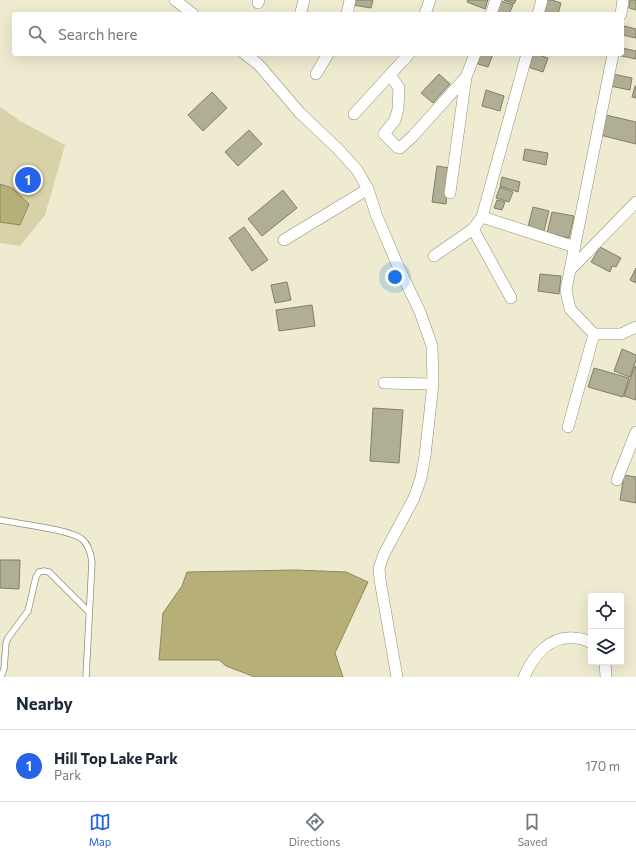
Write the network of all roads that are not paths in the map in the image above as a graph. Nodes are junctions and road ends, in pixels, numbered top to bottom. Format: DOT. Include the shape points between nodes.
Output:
graph roads {
  1 [pos="175,0"];
  2 [pos="304,0"];
  3 [pos="350,0"];
  4 [pos="430,0"];
  5 [pos="496,0"];
  6 [pos="542,0"];
  7 [pos="623,0"];
  8 [pos="190,12"];
  9 [pos="301,12"];
  10 [pos="347,12"];
  11 [pos="427,12"];
  12 [pos="492,12"];
  13 [pos="539,12"];
  14 [pos="621,12"];
  15 [pos="248,56"];
  16 [pos="327,56"];
  17 [pos="407,56"];
  18 [pos="474,56"];
  19 [pos="526,56"];
  20 [pos="613,56"];
  21 [pos="316,74"];
  22 [pos="390,75"];
  23 [pos="466,77"];
  24 [pos="354,114"];
  25 [pos="368,189"];
  26 [pos="450,193"];
  27 [pos="636,202"];
  28 [pos="482,217"];
  29 [pos="473,229"];
  30 [pos="284,240"];
  31 [pos="575,247"];
  32 [pos="434,256"];
  33 [pos="572,268"];
  34 [pos="511,298"];
  35 [pos="636,327"];
  36 [pos="594,334"];
  37 [pos="384,383"];
  38 [pos="433,384"];
  39 [pos="568,427"];
  40 [pos="636,432"];
  41 [pos="617,480"];
  42 [pos="0,520"];
  43 [pos="89,612"];
  44 [pos="588,640"];
  45 [pos="605,665"];
  46 [pos="2,677"];
  47 [pos="86,677"];
  48 [pos="397,677"];
  49 [pos="524,677"];
  50 [pos="606,677"];
  1 -- 8 [label="street"];
  2 -- 9 [label="street"];
  3 -- 10 [label="street"];
  4 -- 11 [label="street"];
  5 -- 12 [label="street"];
  6 -- 13 [label="street"];
  7 -- 14 [label="street"];
  15 -- 25 [label="street" via="353,165"];
  16 -- 21 [label="street"];
  17 -- 22 [label="street"];
  18 -- 23 [label="street"];
  19 -- 28 [label="street"];
  20 -- 31 [label="street"];
  22 -- 23 [label="street" via="399,88 398,109 395,120 384,134 398,148 413,136"];
  22 -- 24 [label="street"];
  23 -- 26 [label="street"];
  25 -- 30 [label="street"];
  25 -- 38 [label="street" via="376,214 410,288 432,346"];
  27 -- 33 [label="street"];
  28 -- 29 [label="street"];
  28 -- 31 [label="street"];
  29 -- 32 [label="street"];
  29 -- 34 [label="street"];
  31 -- 33 [label="street"];
  33 -- 36 [label="street" via="566,290 570,309"];
  35 -- 36 [label="street" via="621,334"];
  36 -- 39 [label="street"];
  37 -- 38 [label="street"];
  38 -- 48 [label="street" via="421,478 414,498 379,568"];
  40 -- 41 [label="street"];
  42 -- 43 [label="lane" via="67,533 88,546 92,562"];
  43 -- 46 [label="lane" via="49,572 39,572 28,611 6,643"];
  43 -- 47 [label="lane"];
  44 -- 49 [label="street" via="567,637 553,641 542,649 529,665"];
  45 -- 50 [label="street"];
}
